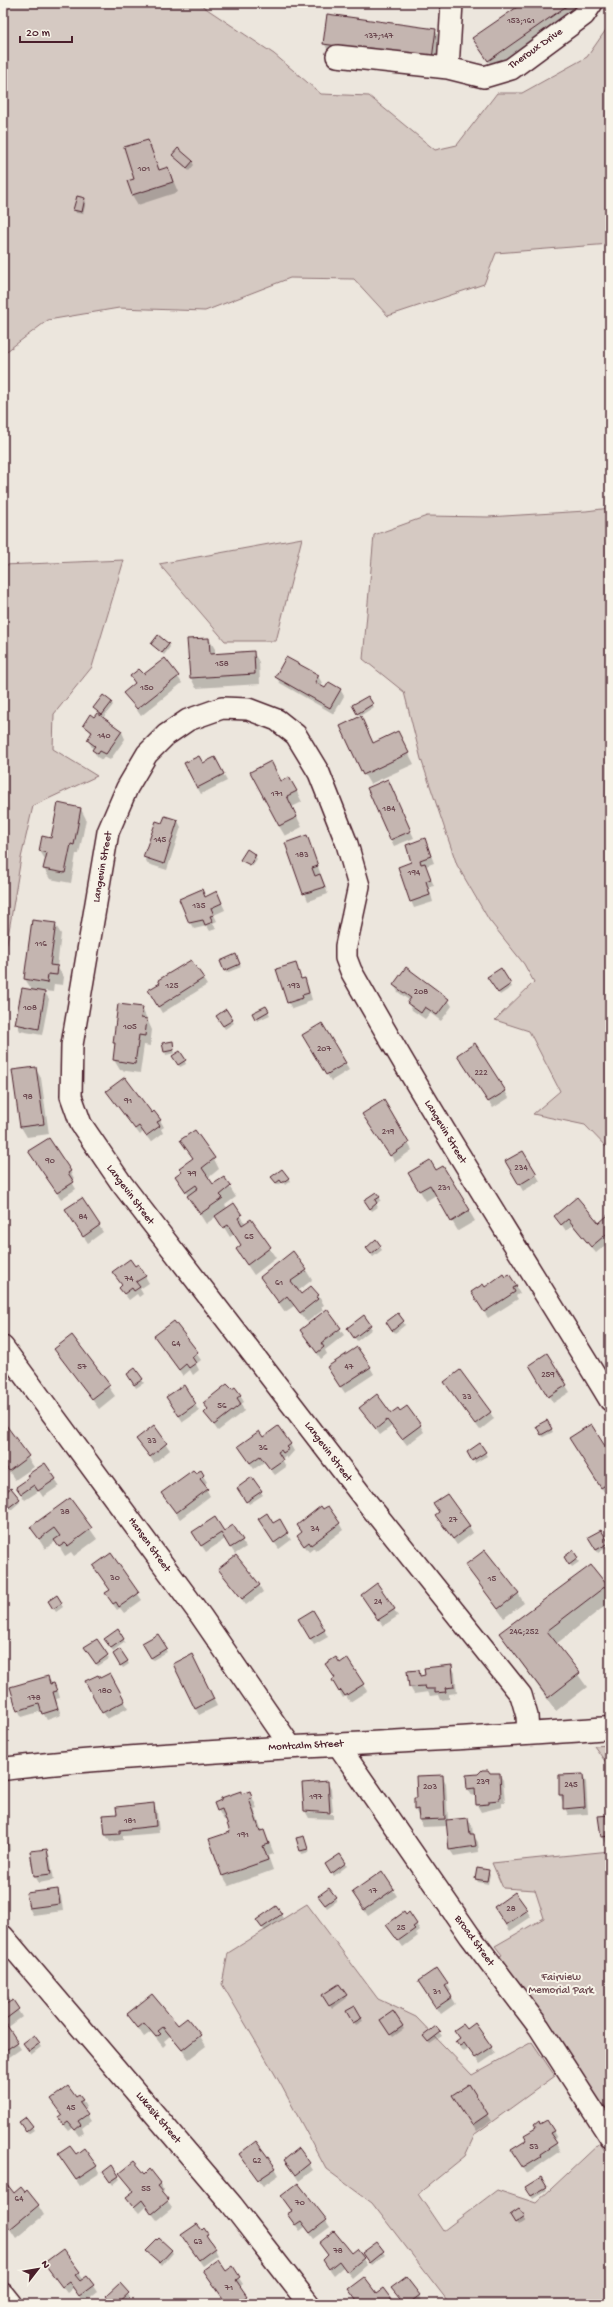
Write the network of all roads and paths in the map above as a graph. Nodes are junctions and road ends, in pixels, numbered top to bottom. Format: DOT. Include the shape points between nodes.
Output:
graph roads {
  1 [pos="452,3"];
  2 [pos="592,3"];
  3 [pos="337,56"];
  4 [pos="448,68"];
  5 [pos="3,1347"];
  6 [pos="610,1400"];
  7 [pos="610,1728"];
  8 [pos="528,1734"];
  9 [pos="338,1745"];
  10 [pos="292,1747"];
  11 [pos="6,1764"];
  12 [pos="3,1936"];
  13 [pos="610,2137"];
  14 [pos="3,2294"];
  15 [pos="11,2304"];
  16 [pos="309,2304"];
  1 -- 4 [label="street"];
  2 -- 4 [label="street, Theroux Drive" via="584,15 511,69 484,77"];
  3 -- 4 [label="street, Theroux Drive"];
  5 -- 10 [label="street, Hansen Street" via="201,1616"];
  6 -- 8 [label="street, Langevin Street" via="512,1238 474,1181 351,971 346,958 346,946 359,886 347,844 319,773 296,735 277,720 248,709 222,708 188,720 166,734 147,754 108,832 72,1045 71,1096 81,1124 122,1184 369,1505 521,1695 527,1716"];
  7 -- 8 [label="main road, Montcalm Street"];
  8 -- 9 [label="main road, Montcalm Street"];
  9 -- 10 [label="main road, Montcalm Street"];
  9 -- 13 [label="street, Broad Street" via="470,1936 539,2027"];
  10 -- 11 [label="main road, Montcalm Street"];
  12 -- 16 [label="street, Lukasik Street" via="232,2205"];
  14 -- 15 [label="street"];
}
